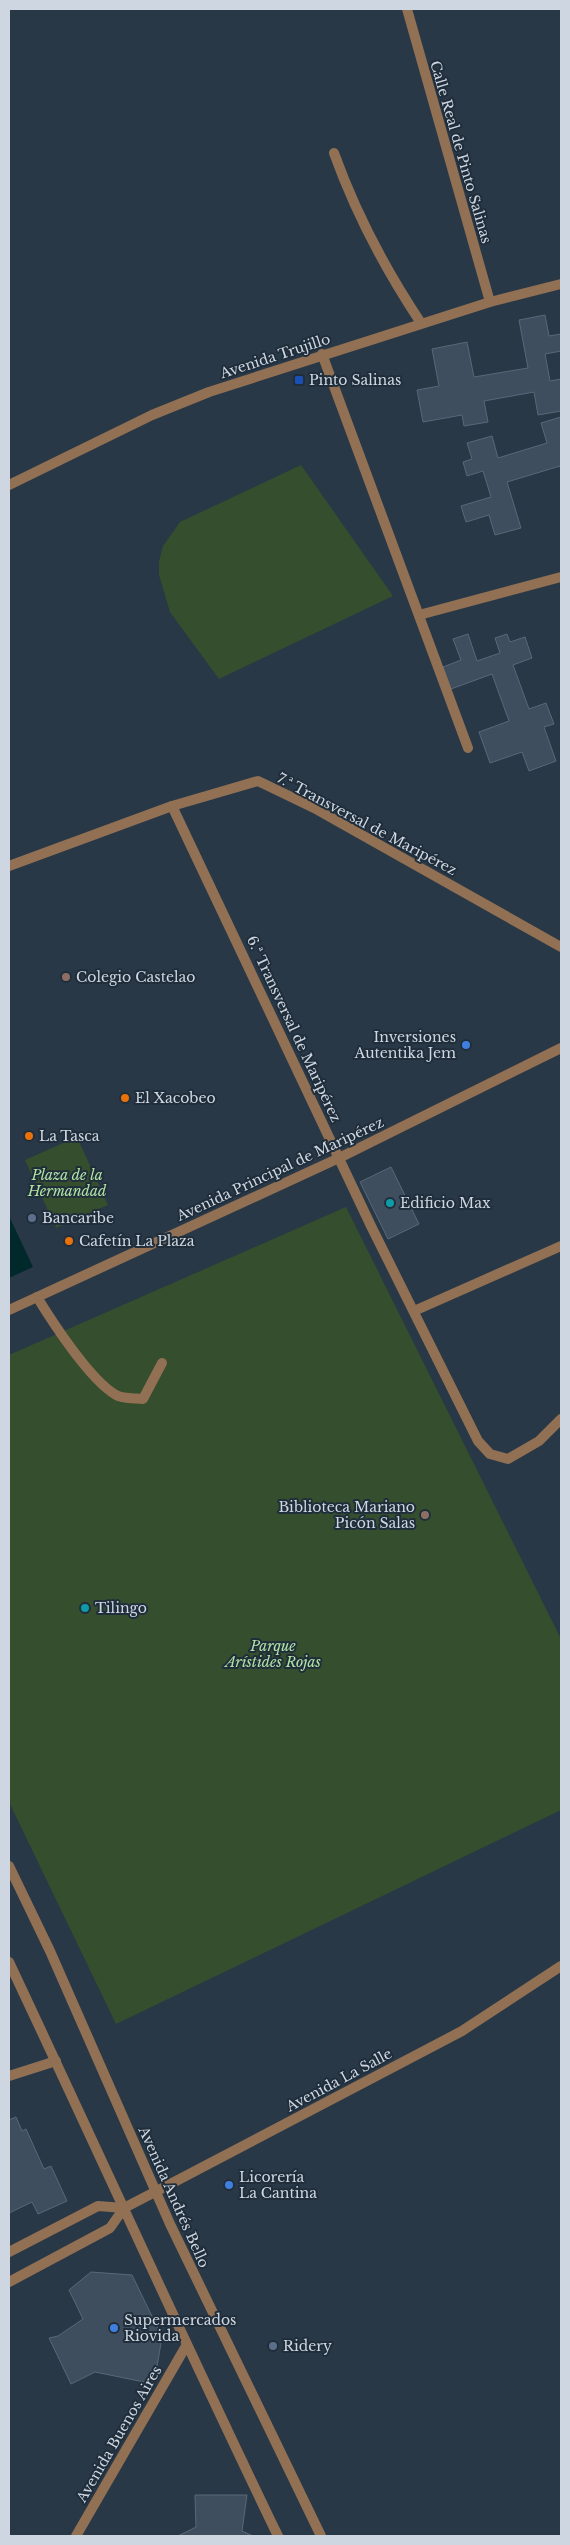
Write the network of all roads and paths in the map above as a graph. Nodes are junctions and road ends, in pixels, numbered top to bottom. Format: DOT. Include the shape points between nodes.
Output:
graph roads {
  1 [pos="407,9"];
  2 [pos="334,153"];
  3 [pos="561,284"];
  4 [pos="490,302"];
  5 [pos="421,323"];
  6 [pos="322,354"];
  7 [pos="9,485"];
  8 [pos="561,577"];
  9 [pos="419,615"];
  10 [pos="468,748"];
  11 [pos="172,806"];
  12 [pos="9,866"];
  13 [pos="561,947"];
  14 [pos="561,1048"];
  15 [pos="339,1158"];
  16 [pos="561,1246"];
  17 [pos="37,1297"];
  18 [pos="9,1310"];
  19 [pos="414,1311"];
  20 [pos="162,1362"];
  21 [pos="561,1419"];
  22 [pos="9,1866"];
  23 [pos="9,1962"];
  24 [pos="561,1966"];
  25 [pos="56,2061"];
  26 [pos="9,2076"];
  27 [pos="155,2192"];
  28 [pos="124,2208"];
  29 [pos="9,2252"];
  30 [pos="9,2282"];
  31 [pos="186,2346"];
  32 [pos="76,2536"];
  33 [pos="278,2536"];
  34 [pos="321,2536"];
  1 -- 4 [label="street, Calle Real de Pinto Salinas"];
  2 -- 5 [label="street" via="347,189 389,275"];
  3 -- 4 [label="street, Avenida Trujillo"];
  4 -- 5 [label="street, Avenida Trujillo"];
  5 -- 6 [label="street, Avenida Trujillo"];
  6 -- 7 [label="street, Avenida Trujillo" via="152,415"];
  6 -- 9 [label="street"];
  8 -- 9 [label="street"];
  9 -- 10 [label="street"];
  11 -- 12 [label="street, 7.ª Transversal de Maripérez"];
  11 -- 13 [label="street, 7.ª Transversal de Maripérez" via="258,781 314,808"];
  11 -- 15 [label="street, 6.ª Transversal de Maripérez"];
  14 -- 15 [label="street, Avenida Principal de Maripérez"];
  15 -- 17 [label="street, Avenida Principal de Maripérez"];
  15 -- 19 [label="street, 6.ª Transversal de Maripérez"];
  16 -- 19 [label="street"];
  17 -- 18 [label="street, Avenida Principal de Maripérez"];
  17 -- 20 [label="street" via="59,1332 116,1396 143,1400"];
  19 -- 21 [label="street, 6.ª Transversal de Maripérez" via="478,1441 490,1454 508,1459 538,1441"];
  22 -- 27 [label="street, Avenida Andrés Bello" via="50,1951"];
  23 -- 25 [label="street"];
  24 -- 27 [label="street, Avenida La Salle" via="462,2031"];
  25 -- 26 [label="street"];
  25 -- 28 [label="street"];
  27 -- 28 [label="street, Avenida La Salle"];
  27 -- 34 [label="street, Avenida Andrés Bello"];
  28 -- 29 [label="street" via="98,2206"];
  28 -- 30 [label="street, Avenida La Salle" via="110,2228"];
  28 -- 31 [label="street"];
  31 -- 32 [label="street, Avenida Buenos Aires"];
  31 -- 33 [label="street"];
}
